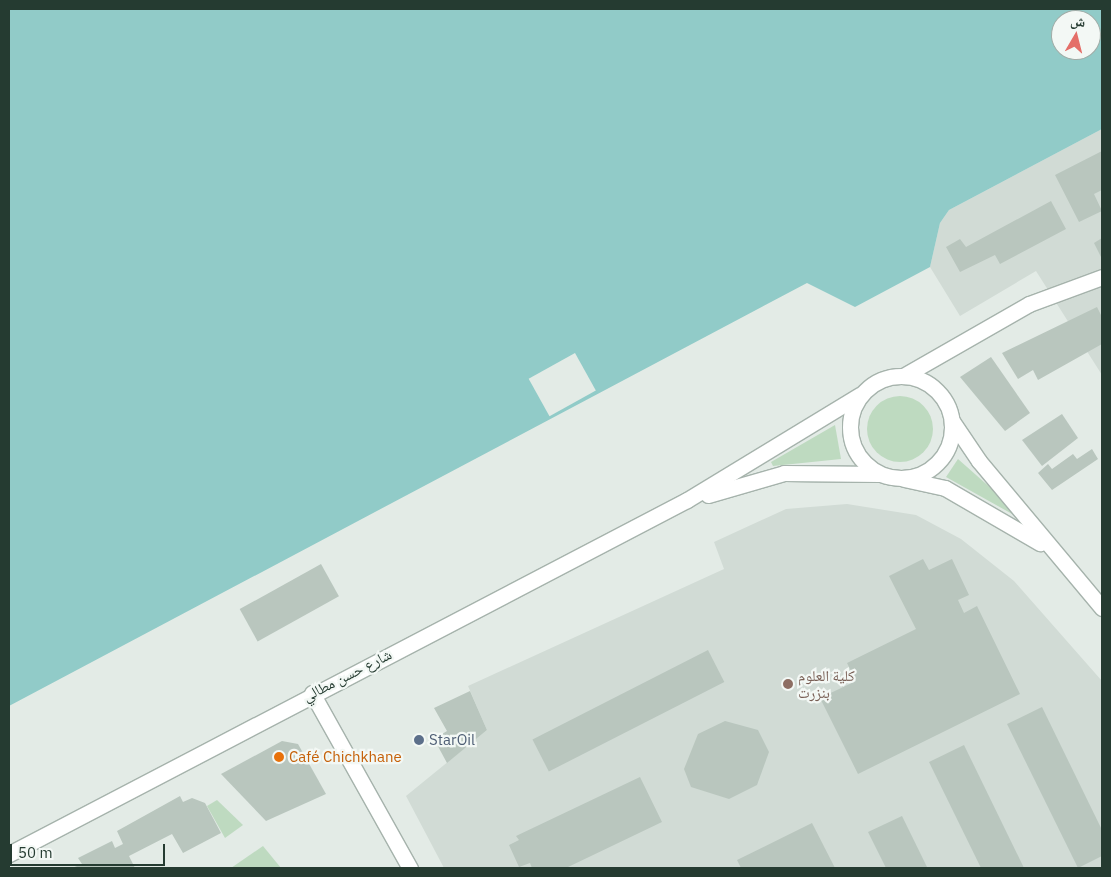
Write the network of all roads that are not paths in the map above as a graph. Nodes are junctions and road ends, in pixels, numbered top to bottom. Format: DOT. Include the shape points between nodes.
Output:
graph roads {
  1 [pos="1102,277"];
  2 [pos="905,375"];
  3 [pos="860,395"];
  4 [pos="952,421"];
  5 [pos="888,476"];
  6 [pos="687,500"];
  7 [pos="1052,551"];
  8 [pos="1102,608"];
  9 [pos="312,693"];
  10 [pos="9,854"];
  11 [pos="410,868"];
  1 -- 2 [label="street" via="1029,304"];
  2 -- 3 [label="street" via="880,380"];
  2 -- 4 [label="street" via="937,390"];
  3 -- 5 [label="street" via="850,424 851,440 868,466"];
  3 -- 6 [label="street"];
  4 -- 5 [label="street" via="952,436 938,463 911,477"];
  4 -- 7 [label="street"];
  5 -- 6 [label="street" via="784,473"];
  5 -- 7 [label="street" via="954,492"];
  6 -- 9 [label="street, شارع حسن مطالي"];
  7 -- 8 [label="street"];
  9 -- 10 [label="street, شارع حسن مطالي"];
  9 -- 11 [label="street"];
}
